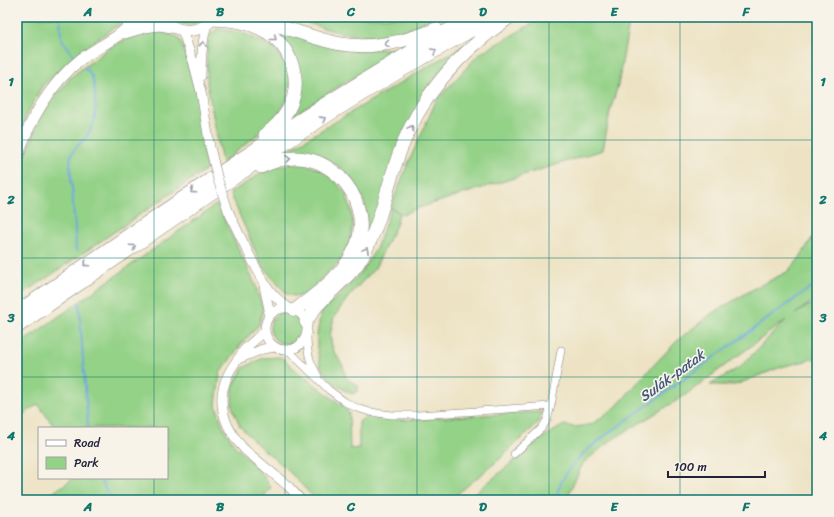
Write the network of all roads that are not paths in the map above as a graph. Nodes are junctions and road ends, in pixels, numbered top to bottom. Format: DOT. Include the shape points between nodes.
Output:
graph roads {
  1 [pos="142,17"];
  2 [pos="161,17"];
  3 [pos="254,17"];
  4 [pos="463,17"];
  5 [pos="472,17"];
  6 [pos="495,17"];
  7 [pos="510,17"];
  8 [pos="211,20"];
  9 [pos="177,28"];
  10 [pos="118,35"];
  11 [pos="201,92"];
  12 [pos="17,158"];
  13 [pos="226,169"];
  14 [pos="227,183"];
  15 [pos="263,282"];
  16 [pos="292,309"];
  17 [pos="17,312"];
  18 [pos="268,318"];
  19 [pos="17,327"];
  20 [pos="306,329"];
  21 [pos="265,331"];
  22 [pos="275,347"];
  23 [pos="288,350"];
  24 [pos="561,350"];
  25 [pos="238,359"];
  26 [pos="322,383"];
  27 [pos="550,406"];
  28 [pos="514,454"];
  29 [pos="300,500"];
  1 -- 10 [label="main road"];
  2 -- 9 [label="main road"];
  4 -- 3 [label="highway, one-way" via="412,39 371,46 327,41"];
  5 -- 13 [label="highway" via="349,89"];
  14 -- 6 [label="highway, one-way" via="319,121"];
  20 -- 7 [label="highway, one-way" via="315,308 351,273 364,254 379,220 400,150 426,100 473,46"];
  8 -- 9 [label="main road" via="195,30"];
  11 -- 8 [label="street, one-way" via="204,36"];
  8 -- 13 [label="highway, one-way" via="243,22 272,36 293,65 295,79 292,100 283,118"];
  9 -- 10 [label="main road" via="159,25"];
  9 -- 11 [label="street" via="193,61"];
  10 -- 12 [label="main road" via="81,59 57,84 33,119"];
  11 -- 15 [label="street, bridge" via="218,180 234,225"];
  13 -- 17 [label="highway, one-way"];
  14 -- 16 [label="highway, one-way" via="275,161 301,159 319,162 329,168 352,191 360,222 359,240 351,258 343,270 324,287"];
  19 -- 14 [label="highway, one-way"];
  15 -- 16 [label="street" via="277,299"];
  15 -- 18 [label="street" via="269,309"];
  16 -- 18 [label="street" via="277,310"];
  16 -- 20 [label="street" via="304,317"];
  18 -- 21 [label="street"];
  20 -- 23 [label="street" via="304,341"];
  20 -- 26 [label="street" via="307,350"];
  21 -- 22 [label="street" via="270,343"];
  21 -- 25 [label="street"];
  22 -- 23 [label="street"];
  22 -- 25 [label="street"];
  23 -- 26 [label="street"];
  24 -- 27 [label="street"];
  25 -- 29 [label="street" via="231,368 223,388 222,406 227,425 245,450 280,479"];
  26 -- 27 [label="street" via="339,398 357,408 392,415"];
  27 -- 28 [label="street" via="542,428"];
}
